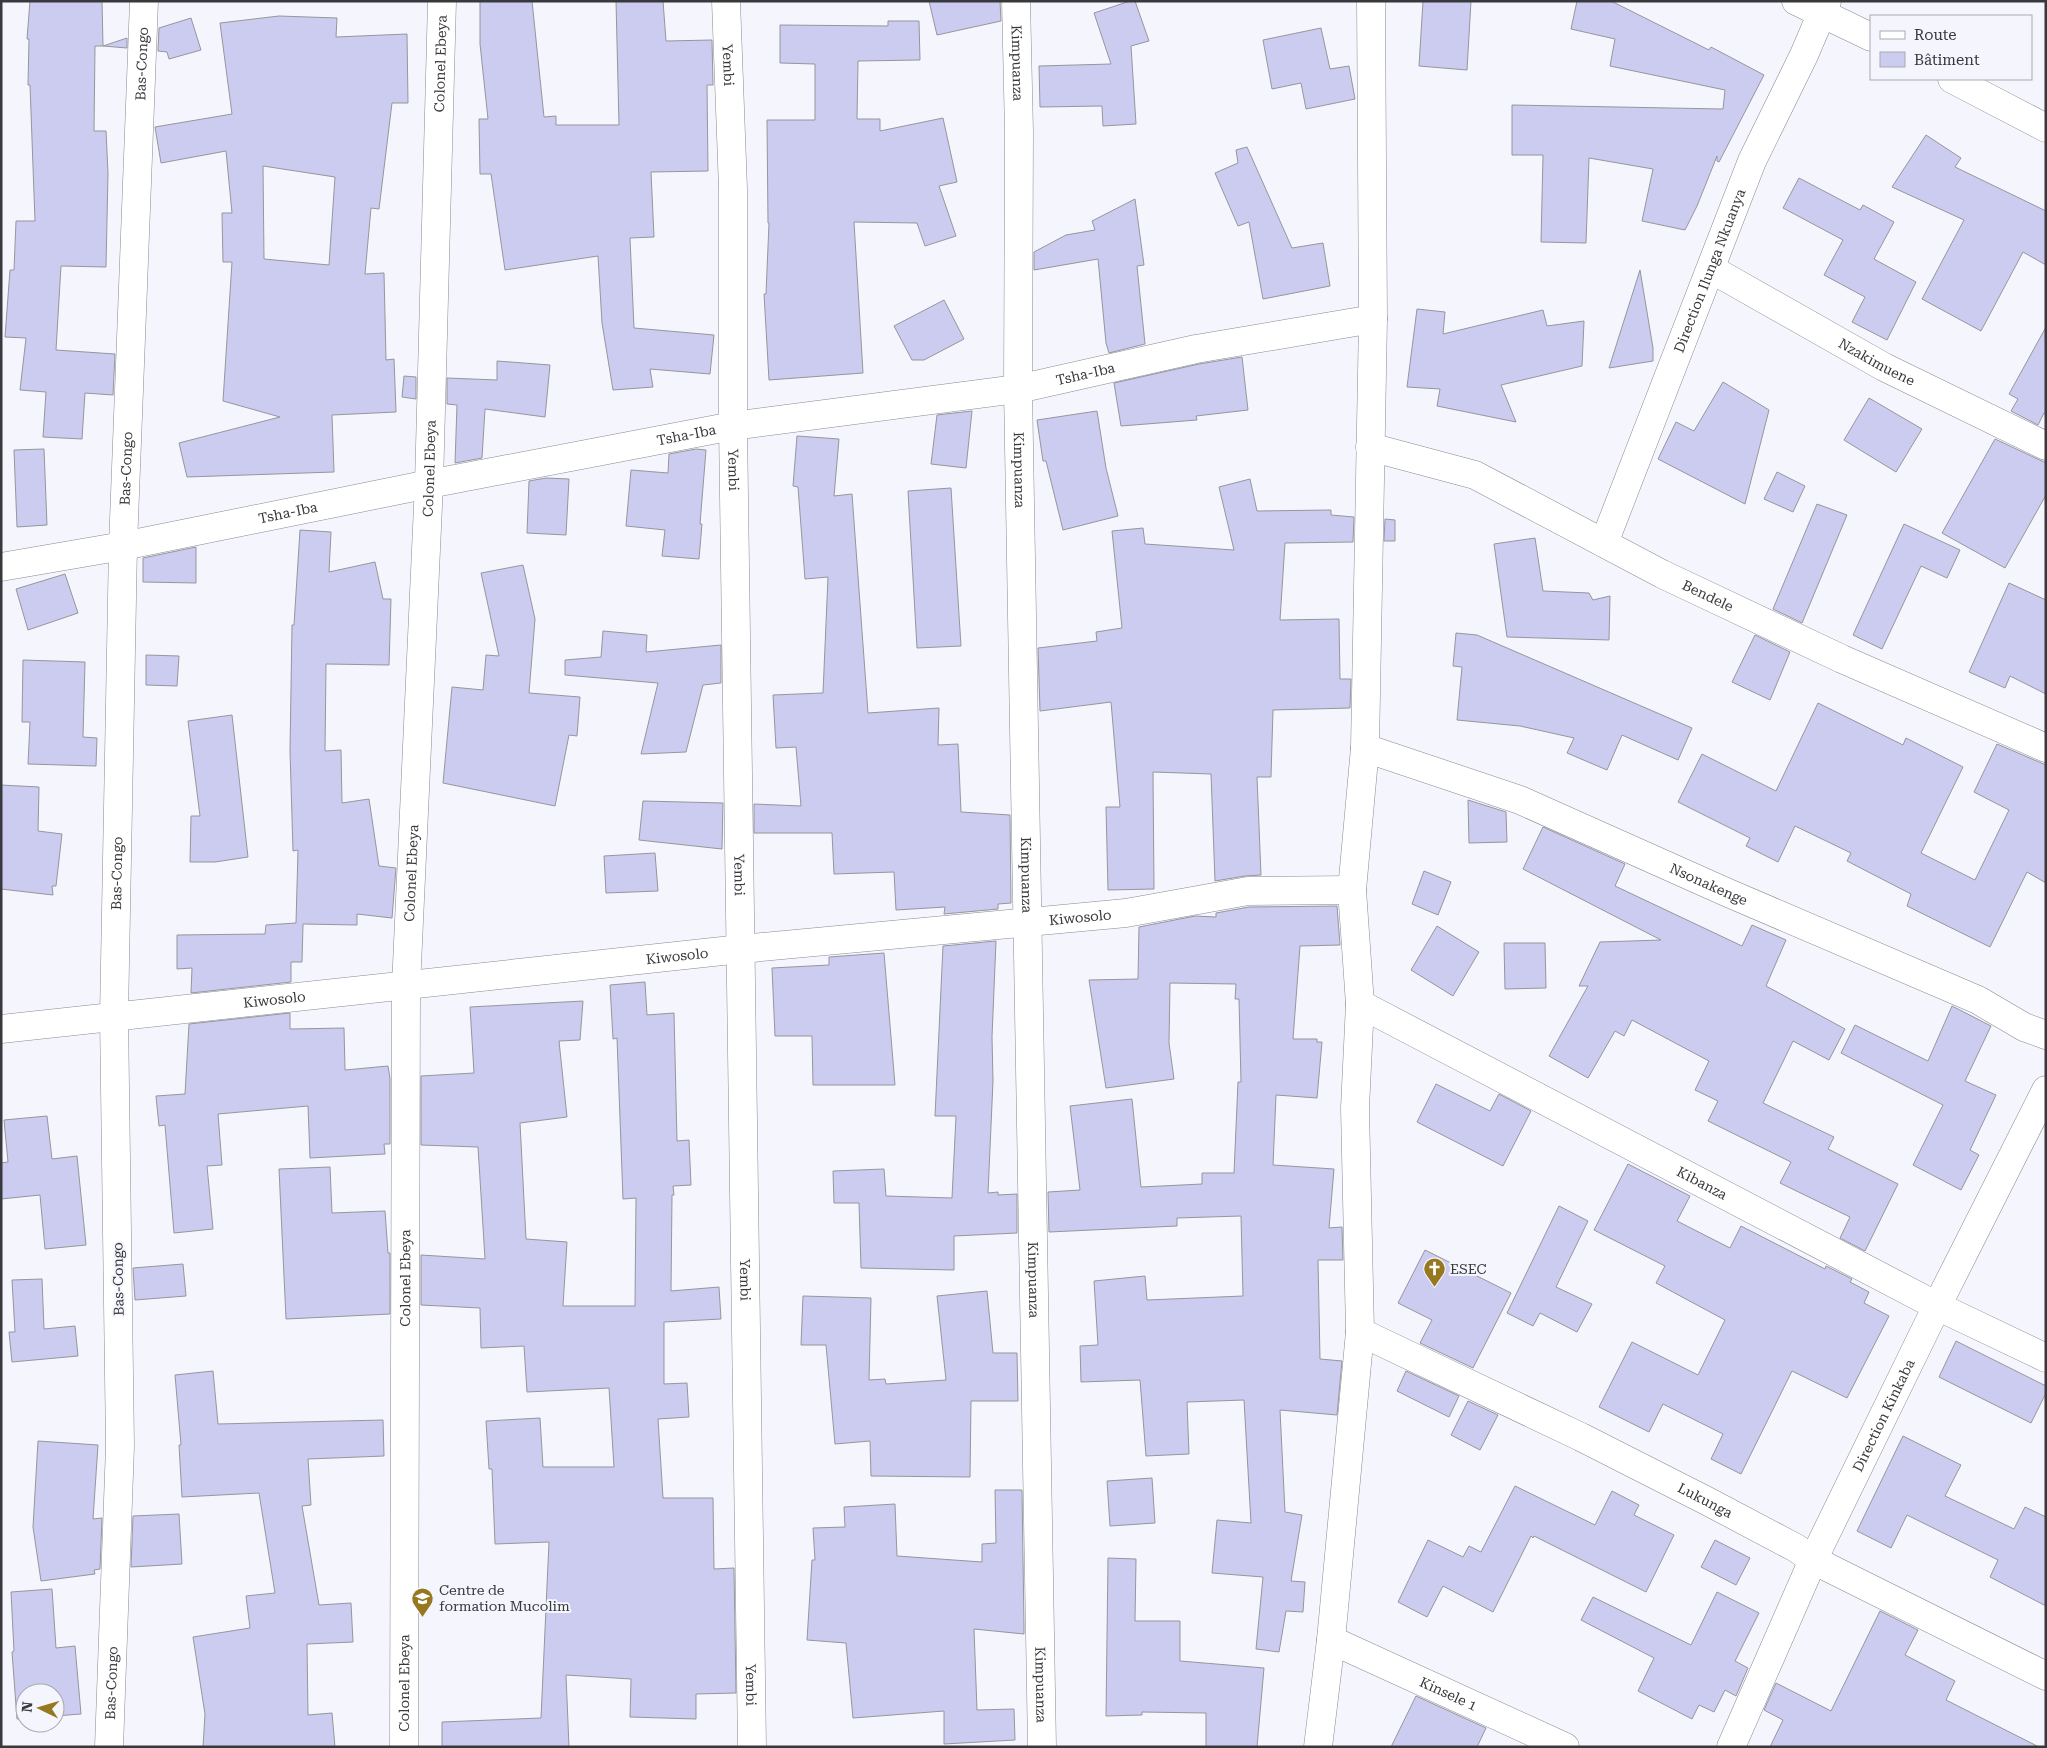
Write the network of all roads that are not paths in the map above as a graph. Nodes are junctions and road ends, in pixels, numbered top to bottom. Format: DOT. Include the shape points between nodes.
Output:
graph roads {
  1 [pos="144,1"];
  2 [pos="442,1"];
  3 [pos="726,1"];
  4 [pos="1016,1"];
  5 [pos="1370,1"];
  6 [pos="1796,1"];
  7 [pos="1824,7"];
  8 [pos="1870,36"];
  9 [pos="1954,80"];
  10 [pos="2046,128"];
  11 [pos="1711,269"];
  12 [pos="1373,319"];
  13 [pos="1018,389"];
  14 [pos="733,426"];
  15 [pos="2046,446"];
  16 [pos="1370,447"];
  17 [pos="429,484"];
  18 [pos="1604,543"];
  19 [pos="123,546"];
  20 [pos="1,567"];
  21 [pos="1365,748"];
  22 [pos="2046,748"];
  23 [pos="1352,890"];
  24 [pos="1027,922"];
  25 [pos="741,949"];
  26 [pos="406,987"];
  27 [pos="1360,1004"];
  28 [pos="114,1016"];
  29 [pos="1,1030"];
  30 [pos="2046,1035"];
  31 [pos="2046,1090"];
  32 [pos="1937,1306"];
  33 [pos="1360,1332"];
  34 [pos="2046,1358"];
  35 [pos="1813,1560"];
  36 [pos="1331,1640"];
  37 [pos="2046,1676"];
  38 [pos="109,1747"];
  39 [pos="404,1747"];
  40 [pos="752,1747"];
  41 [pos="1042,1747"];
  42 [pos="1318,1747"];
  43 [pos="1565,1747"];
  44 [pos="1731,1747"];
  1 -- 19 [label="street, Bas-Congo"];
  2 -- 17 [label="street, Colonel Ebeya"];
  3 -- 14 [label="street, Yembi" via="733,189"];
  4 -- 13 [label="street, Kimpuanza"];
  5 -- 12 [label="street"];
  6 -- 7 [label="street"];
  7 -- 8 [label="street"];
  7 -- 11 [label="street, Direction Ilunga Nkuanya" via="1752,161"];
  9 -- 10 [label="street"];
  11 -- 15 [label="street, Nzakimuene" via="1884,367"];
  11 -- 18 [label="street, Direction Ilunga Nkuanya"];
  12 -- 13 [label="street, Tsha-Iba" via="1196,349"];
  12 -- 16 [label="street"];
  13 -- 14 [label="street, Tsha-Iba"];
  13 -- 24 [label="street, Kimpuanza"];
  14 -- 17 [label="street, Tsha-Iba"];
  14 -- 25 [label="street, Yembi"];
  16 -- 18 [label="street, Bendele" via="1475,475"];
  16 -- 21 [label="street"];
  17 -- 19 [label="street, Tsha-Iba"];
  17 -- 26 [label="street, Colonel Ebeya"];
  18 -- 22 [label="street, Bendele" via="1842,659"];
  19 -- 20 [label="street, Tsha-Iba"];
  19 -- 28 [label="street, Bas-Congo"];
  21 -- 23 [label="street"];
  21 -- 30 [label="street, Nsonakenge" via="1520,800 1970,997 2024,1027"];
  23 -- 24 [label="street, Kiwosolo" via="1248,890 1126,913"];
  23 -- 27 [label="street"];
  24 -- 25 [label="street, Kiwosolo"];
  24 -- 41 [label="street, Kimpuanza"];
  25 -- 26 [label="street, Kiwosolo"];
  25 -- 40 [label="street, Yembi"];
  26 -- 28 [label="street, Kiwosolo"];
  26 -- 39 [label="street, Colonel Ebeya"];
  27 -- 32 [label="street, Kibanza"];
  27 -- 33 [label="street" via="1355,1108"];
  28 -- 29 [label="street, Kiwosolo"];
  28 -- 38 [label="street, Bas-Congo" via="120,1446"];
  31 -- 32 [label="street, Direction Kinkaba"];
  32 -- 34 [label="street, Kibanza"];
  32 -- 35 [label="street, Direction Kinkaba"];
  33 -- 35 [label="street, Lukunga" via="1581,1437 1796,1548"];
  33 -- 36 [label="street"];
  35 -- 37 [label="street, Lukunga"];
  35 -- 44 [label="street, Direction Kinkaba"];
  36 -- 42 [label="street"];
  36 -- 43 [label="street, Kinsele 1"];
}
